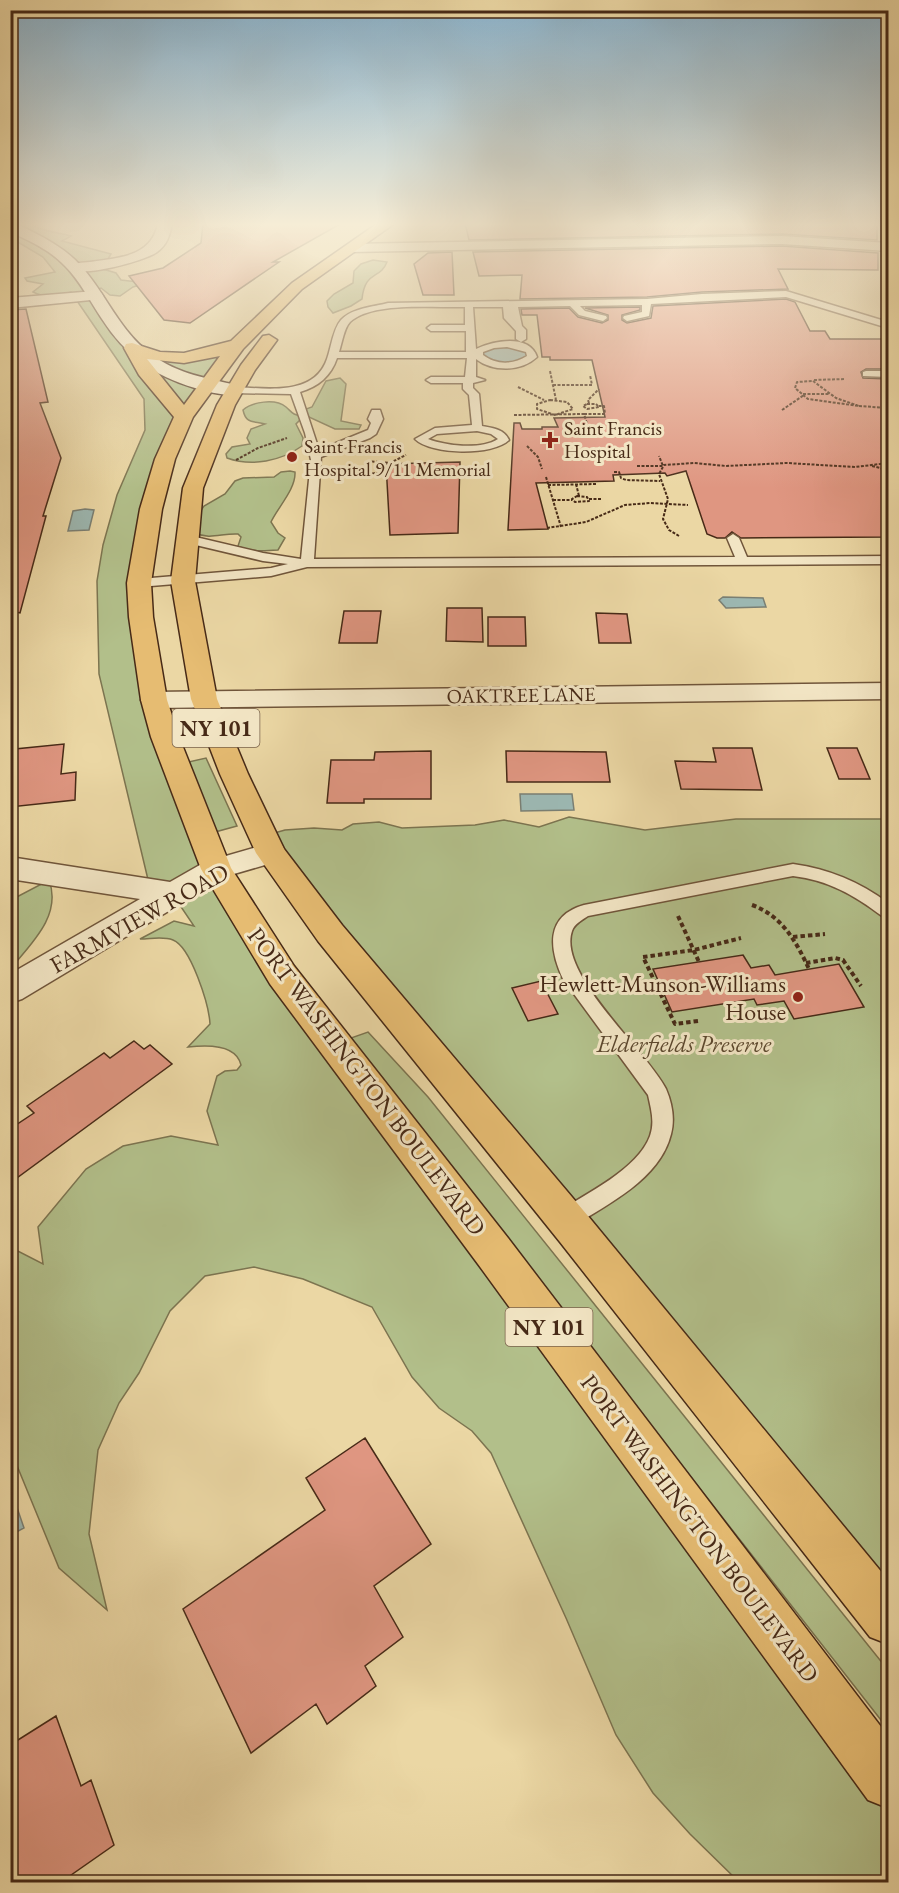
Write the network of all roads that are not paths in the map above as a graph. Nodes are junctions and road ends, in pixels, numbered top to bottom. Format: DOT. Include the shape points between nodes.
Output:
graph roads {
  1 [pos="105,311"];
  2 [pos="271,311"];
  3 [pos="366,311"];
  4 [pos="469,311"];
  5 [pos="507,311"];
  6 [pos="530,311"];
  7 [pos="580,311"];
  8 [pos="841,311"];
  9 [pos="646,313"];
  10 [pos="582,314"];
  11 [pos="603,318"];
  12 [pos="627,318"];
  13 [pos="431,325"];
  14 [pos="469,325"];
  15 [pos="282,326"];
  16 [pos="888,326"];
  17 [pos="237,345"];
  18 [pos="132,348"];
  19 [pos="334,355"];
  20 [pos="473,355"];
  21 [pos="866,374"];
  22 [pos="888,374"];
  23 [pos="473,379"];
  24 [pos="431,380"];
  25 [pos="206,387"];
  26 [pos="234,390"];
  27 [pos="295,392"];
  28 [pos="184,417"];
  29 [pos="375,422"];
  30 [pos="477,428"];
  31 [pos="315,454"];
  32 [pos="733,538"];
  33 [pos="187,539"];
  34 [pos="888,560"];
  35 [pos="743,561"];
  36 [pos="307,563"];
  37 [pos="183,581"];
  38 [pos="139,583"];
  39 [pos="888,691"];
  40 [pos="204,699"];
  41 [pos="153,700"];
  42 [pos="271,853"];
  43 [pos="10,868"];
  44 [pos="216,869"];
  45 [pos="172,893"];
  46 [pos="888,912"];
  47 [pos="10,990"];
  48 [pos="565,1219"];
  49 [pos="888,1619"];
  50 [pos="888,1780"];
  1 -- 18 [label="street"];
  2 -- 17 [label="main road, PORT WASHINGTON BOULEVARD / NY 101"];
  3 -- 19 [label="lane" via="344,322"];
  4 -- 14 [label="lane"];
  5 -- 6 [label="lane" via="508,318 524,328"];
  7 -- 10 [label="lane"];
  8 -- 16 [label="lane"];
  9 -- 10 [label="lane"];
  9 -- 12 [label="lane"];
  10 -- 11 [label="lane"];
  13 -- 14 [label="lane"];
  14 -- 20 [label="lane"];
  15 -- 26 [label="main road, NY 101" via="262,347"];
  17 -- 18 [label="main road" via="179,360 154,358"];
  17 -- 25 [label="main road, PORT WASHINGTON BOULEVARD / NY 101"];
  18 -- 25 [label="street" via="171,374"];
  18 -- 28 [label="main road" via="145,371"];
  19 -- 20 [label="lane"];
  19 -- 27 [label="lane" via="323,376"];
  20 -- 20 [label="lane" via="489,363 511,364 529,359 532,354 521,346 499,344 481,348"];
  20 -- 23 [label="lane"];
  21 -- 22 [label="lane"];
  23 -- 24 [label="lane"];
  23 -- 30 [label="lane" via="468,389 474,394"];
  25 -- 26 [label="street"];
  25 -- 28 [label="main road, PORT WASHINGTON BOULEVARD / NY 101"];
  26 -- 27 [label="lane"];
  26 -- 33 [label="main road, NY 101" via="193,488"];
  27 -- 31 [label="lane"];
  28 -- 38 [label="main road, PORT WASHINGTON BOULEVARD / NY 101" via="157,483"];
  29 -- 31 [label="lane" via="366,436"];
  30 -- 30 [label="lane" via="494,431 504,440 496,446 479,448 429,444 420,439 435,431"];
  31 -- 36 [label="lane"];
  32 -- 35 [label="lane"];
  33 -- 36 [label="lane"];
  33 -- 37 [label="main road, NY 101"];
  34 -- 35 [label="lane"];
  35 -- 36 [label="lane"];
  36 -- 37 [label="lane" via="271,572"];
  37 -- 38 [label="lane"];
  37 -- 40 [label="main road, NY 101"];
  38 -- 41 [label="main road, PORT WASHINGTON BOULEVARD / NY 101"];
  39 -- 40 [label="street, OAKTREE LANE"];
  40 -- 41 [label="street, OAKTREE LANE"];
  40 -- 42 [label="main road, NY 101"];
  41 -- 44 [label="main road, PORT WASHINGTON BOULEVARD / NY 101"];
  42 -- 44 [label="street, FARMVIEW ROAD"];
  42 -- 48 [label="main road, NY 101" via="330,933"];
  43 -- 45 [label="street"];
  44 -- 45 [label="street, FARMVIEW ROAD"];
  44 -- 50 [label="main road, PORT WASHINGTON BOULEVARD / NY 101" via="282,975"];
  45 -- 47 [label="street, FARMVIEW ROAD"];
  46 -- 48 [label="lane" via="849,886 817,872 779,871 576,915 565,924 561,947 572,979 657,1092 665,1120 656,1148 636,1171"];
  48 -- 49 [label="main road, NY 101"];
}
